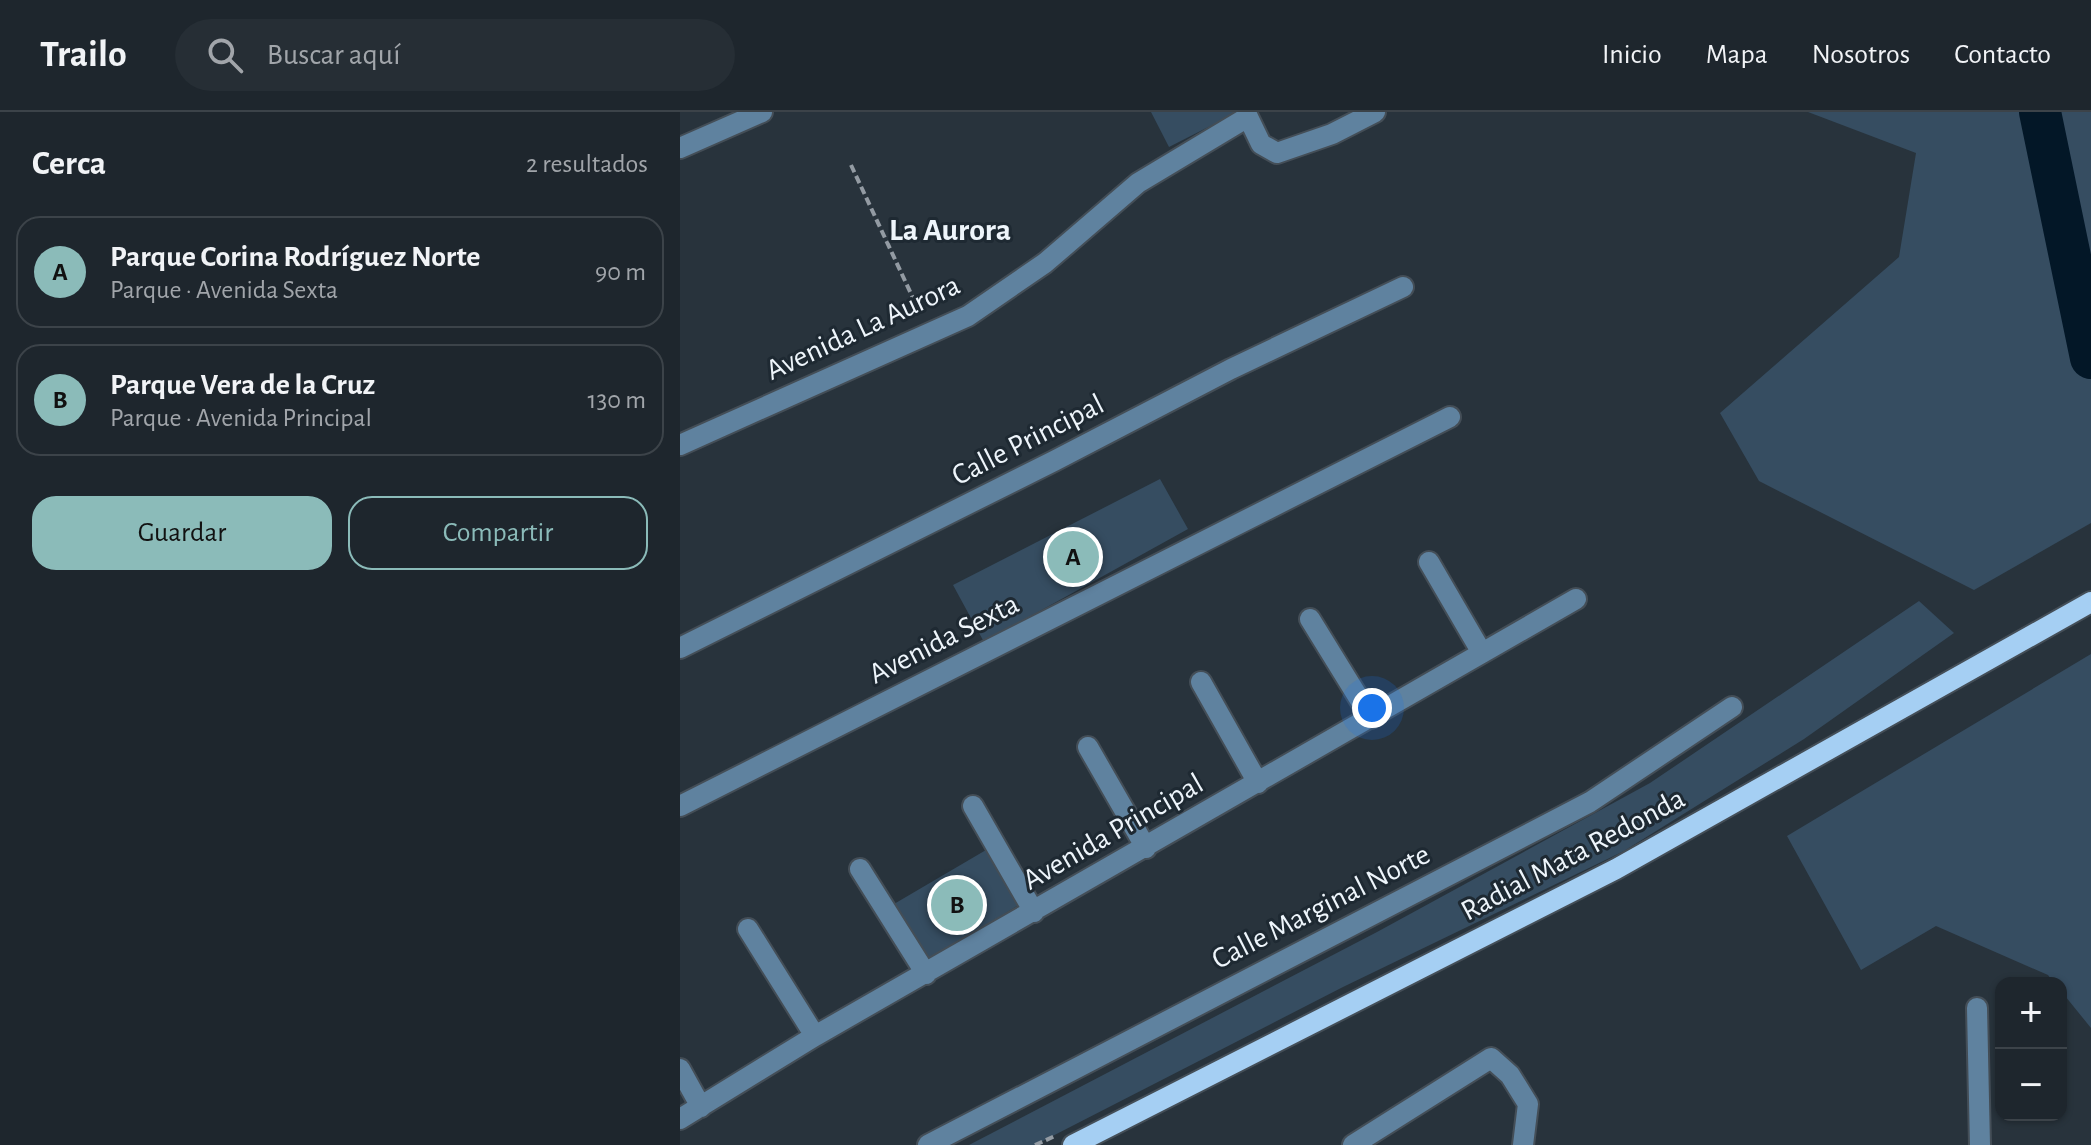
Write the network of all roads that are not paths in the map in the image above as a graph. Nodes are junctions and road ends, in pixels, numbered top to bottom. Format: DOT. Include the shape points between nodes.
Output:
graph roads {
  1 [pos="762,112"];
  2 [pos="1375,112"];
  3 [pos="680,148"];
  4 [pos="1403,287"];
  5 [pos="1450,417"];
  6 [pos="680,445"];
  7 [pos="1429,562"];
  8 [pos="1576,599"];
  9 [pos="2091,602"];
  10 [pos="1310,619"];
  11 [pos="680,648"];
  12 [pos="1482,653"];
  13 [pos="1201,682"];
  14 [pos="1732,707"];
  15 [pos="1371,718"];
  16 [pos="1088,747"];
  17 [pos="1258,783"];
  18 [pos="680,806"];
  19 [pos="973,806"];
  20 [pos="1146,848"];
  21 [pos="860,869"];
  22 [pos="1034,912"];
  23 [pos="748,929"];
  24 [pos="926,974"];
  25 [pos="1977,1008"];
  26 [pos="815,1036"];
  27 [pos="680,1069"];
  28 [pos="701,1107"];
  29 [pos="680,1119"];
  30 [pos="928,1145"];
  31 [pos="1073,1145"];
  32 [pos="1353,1145"];
  33 [pos="1523,1145"];
  34 [pos="1980,1145"];
  1 -- 3 [label="street"];
  2 -- 6 [label="street, Avenida La Aurora" via="1277,153 1261,144 1248,117 1138,183 1045,263 977,310"];
  4 -- 11 [label="street, Calle Principal"];
  5 -- 18 [label="street, Avenida Sexta"];
  7 -- 12 [label="street"];
  8 -- 12 [label="street, Avenida Principal"];
  9 -- 31 [label="main road, Radial Mata Redonda" via="1616,869"];
  10 -- 15 [label="street"];
  12 -- 15 [label="street, Avenida Principal"];
  13 -- 17 [label="street"];
  14 -- 30 [label="street, Calle Marginal Norte" via="1590,802"];
  15 -- 17 [label="street, Avenida Principal"];
  16 -- 20 [label="street"];
  17 -- 20 [label="street, Avenida Principal"];
  19 -- 22 [label="street"];
  20 -- 22 [label="street, Avenida Principal"];
  21 -- 24 [label="street"];
  22 -- 24 [label="street, Avenida Principal"];
  23 -- 26 [label="street"];
  24 -- 26 [label="street, Avenida Principal"];
  25 -- 34 [label="street"];
  26 -- 28 [label="street, Avenida Principal"];
  27 -- 28 [label="street"];
  28 -- 29 [label="street, Avenida Principal"];
  32 -- 33 [label="street" via="1491,1058 1510,1075 1528,1104"];
}
